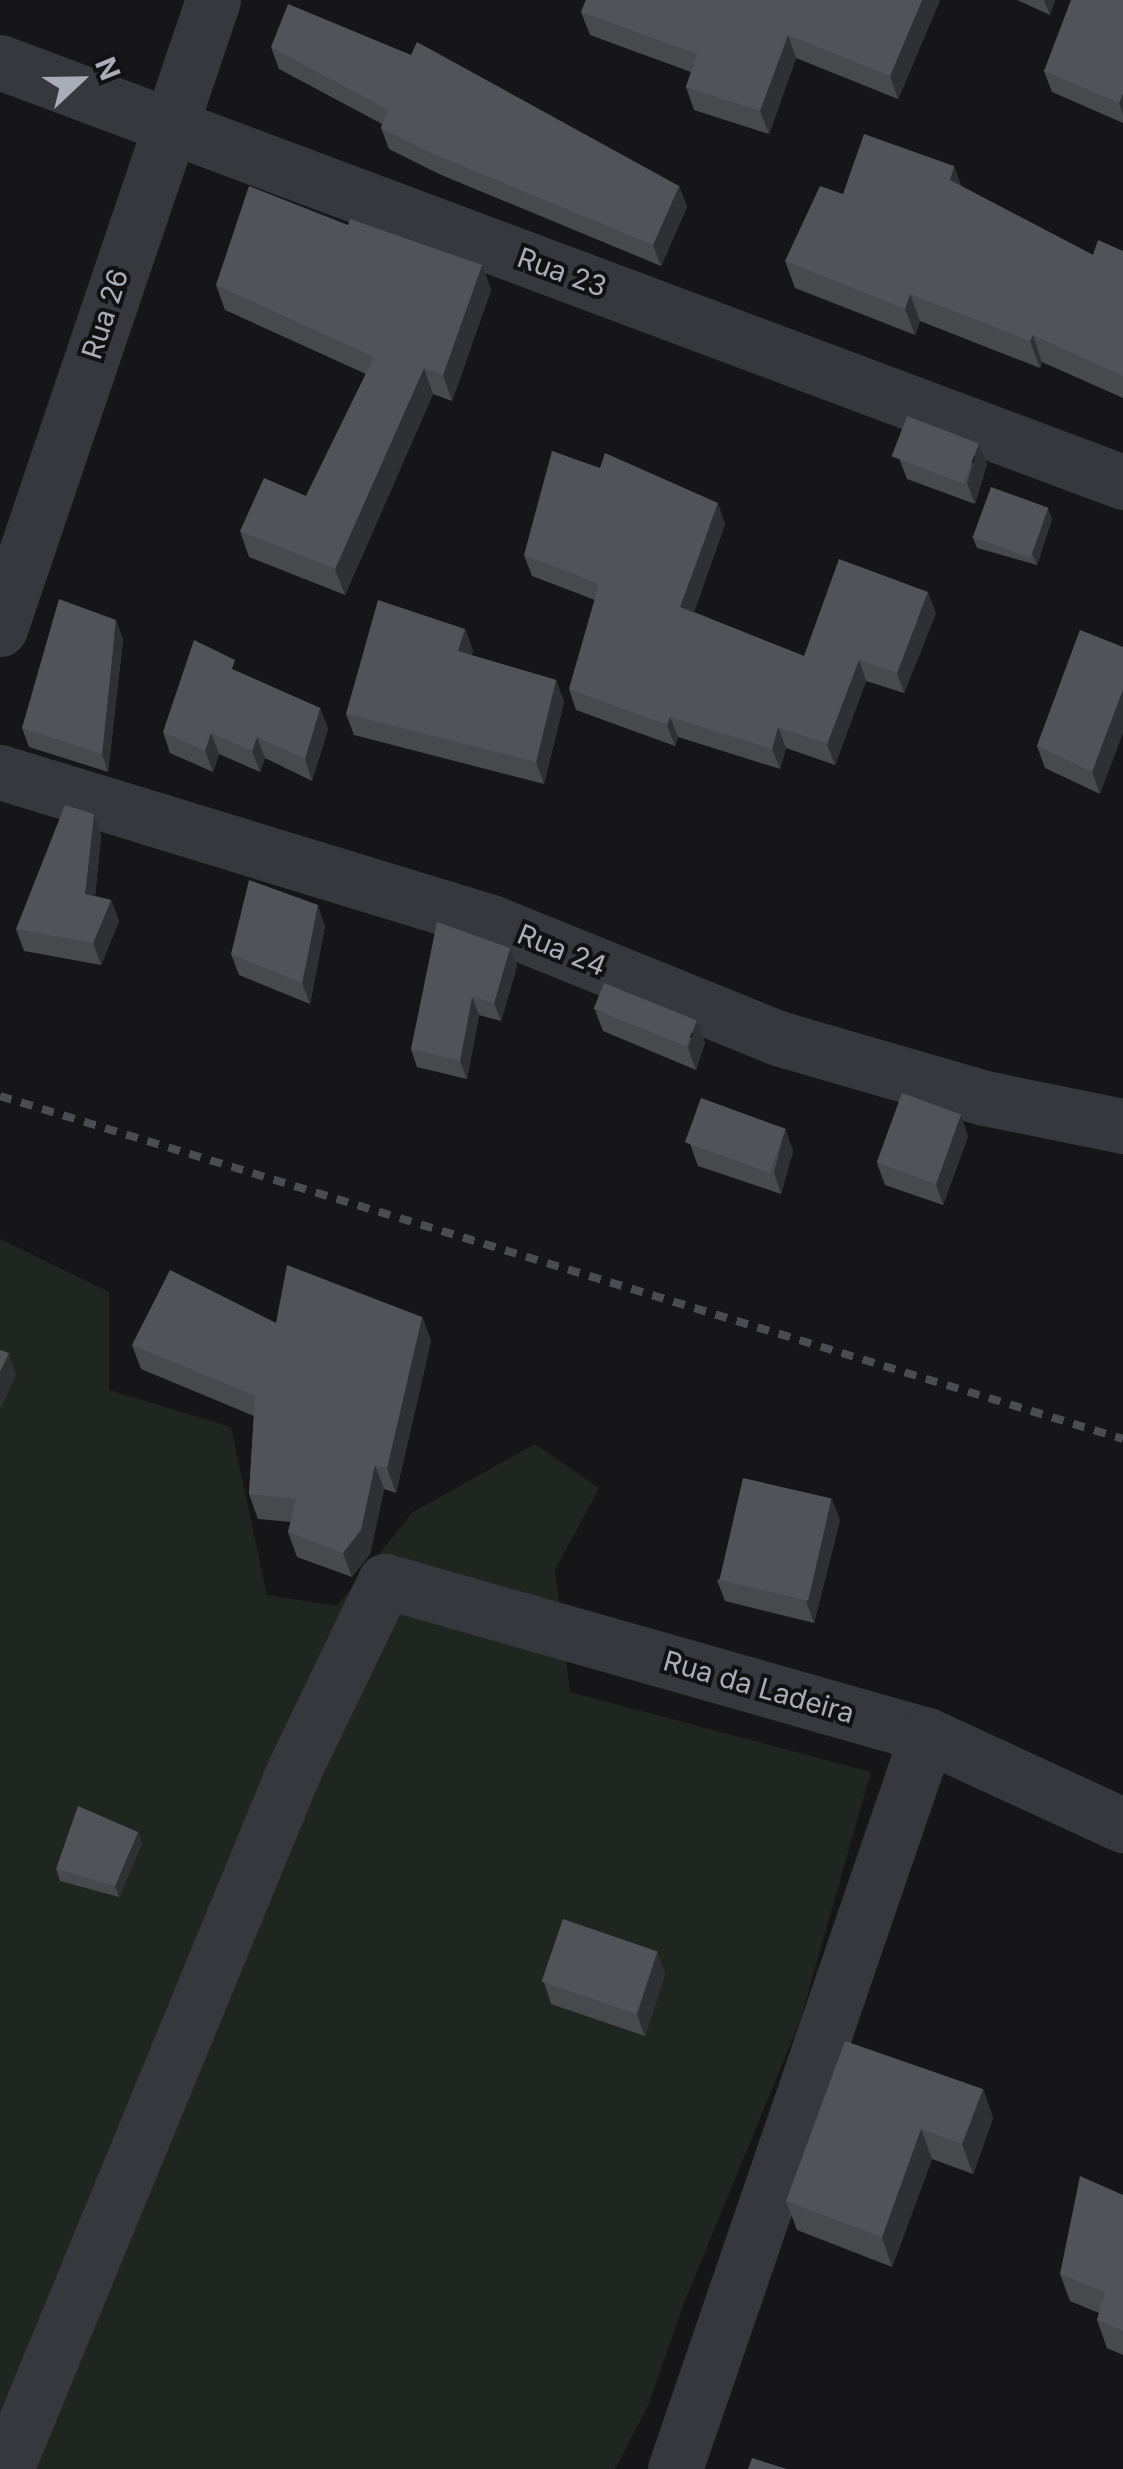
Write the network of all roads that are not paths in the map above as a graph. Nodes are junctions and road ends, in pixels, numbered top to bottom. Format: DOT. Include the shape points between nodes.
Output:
graph roads {
  1 [pos="213,0"];
  2 [pos="0,62"];
  3 [pos="168,125"];
  4 [pos="1123,482"];
  5 [pos="0,629"];
  6 [pos="0,772"];
  7 [pos="1123,1126"];
  8 [pos="926,1735"];
  9 [pos="1123,1824"];
  10 [pos="6,2469"];
  11 [pos="675,2469"];
  1 -- 3 [label="street, Rua 26"];
  2 -- 3 [label="street, Rua 23"];
  3 -- 4 [label="street, Rua 23"];
  3 -- 5 [label="street, Rua 26"];
  6 -- 7 [label="street, Rua 24" via="490,922 778,1038 985,1098"];
  8 -- 9 [label="street, Rua da Ladeira"];
  8 -- 10 [label="street, Rua da Ladeira" via="385,1581 294,1770"];
  8 -- 11 [label="street"];
}
